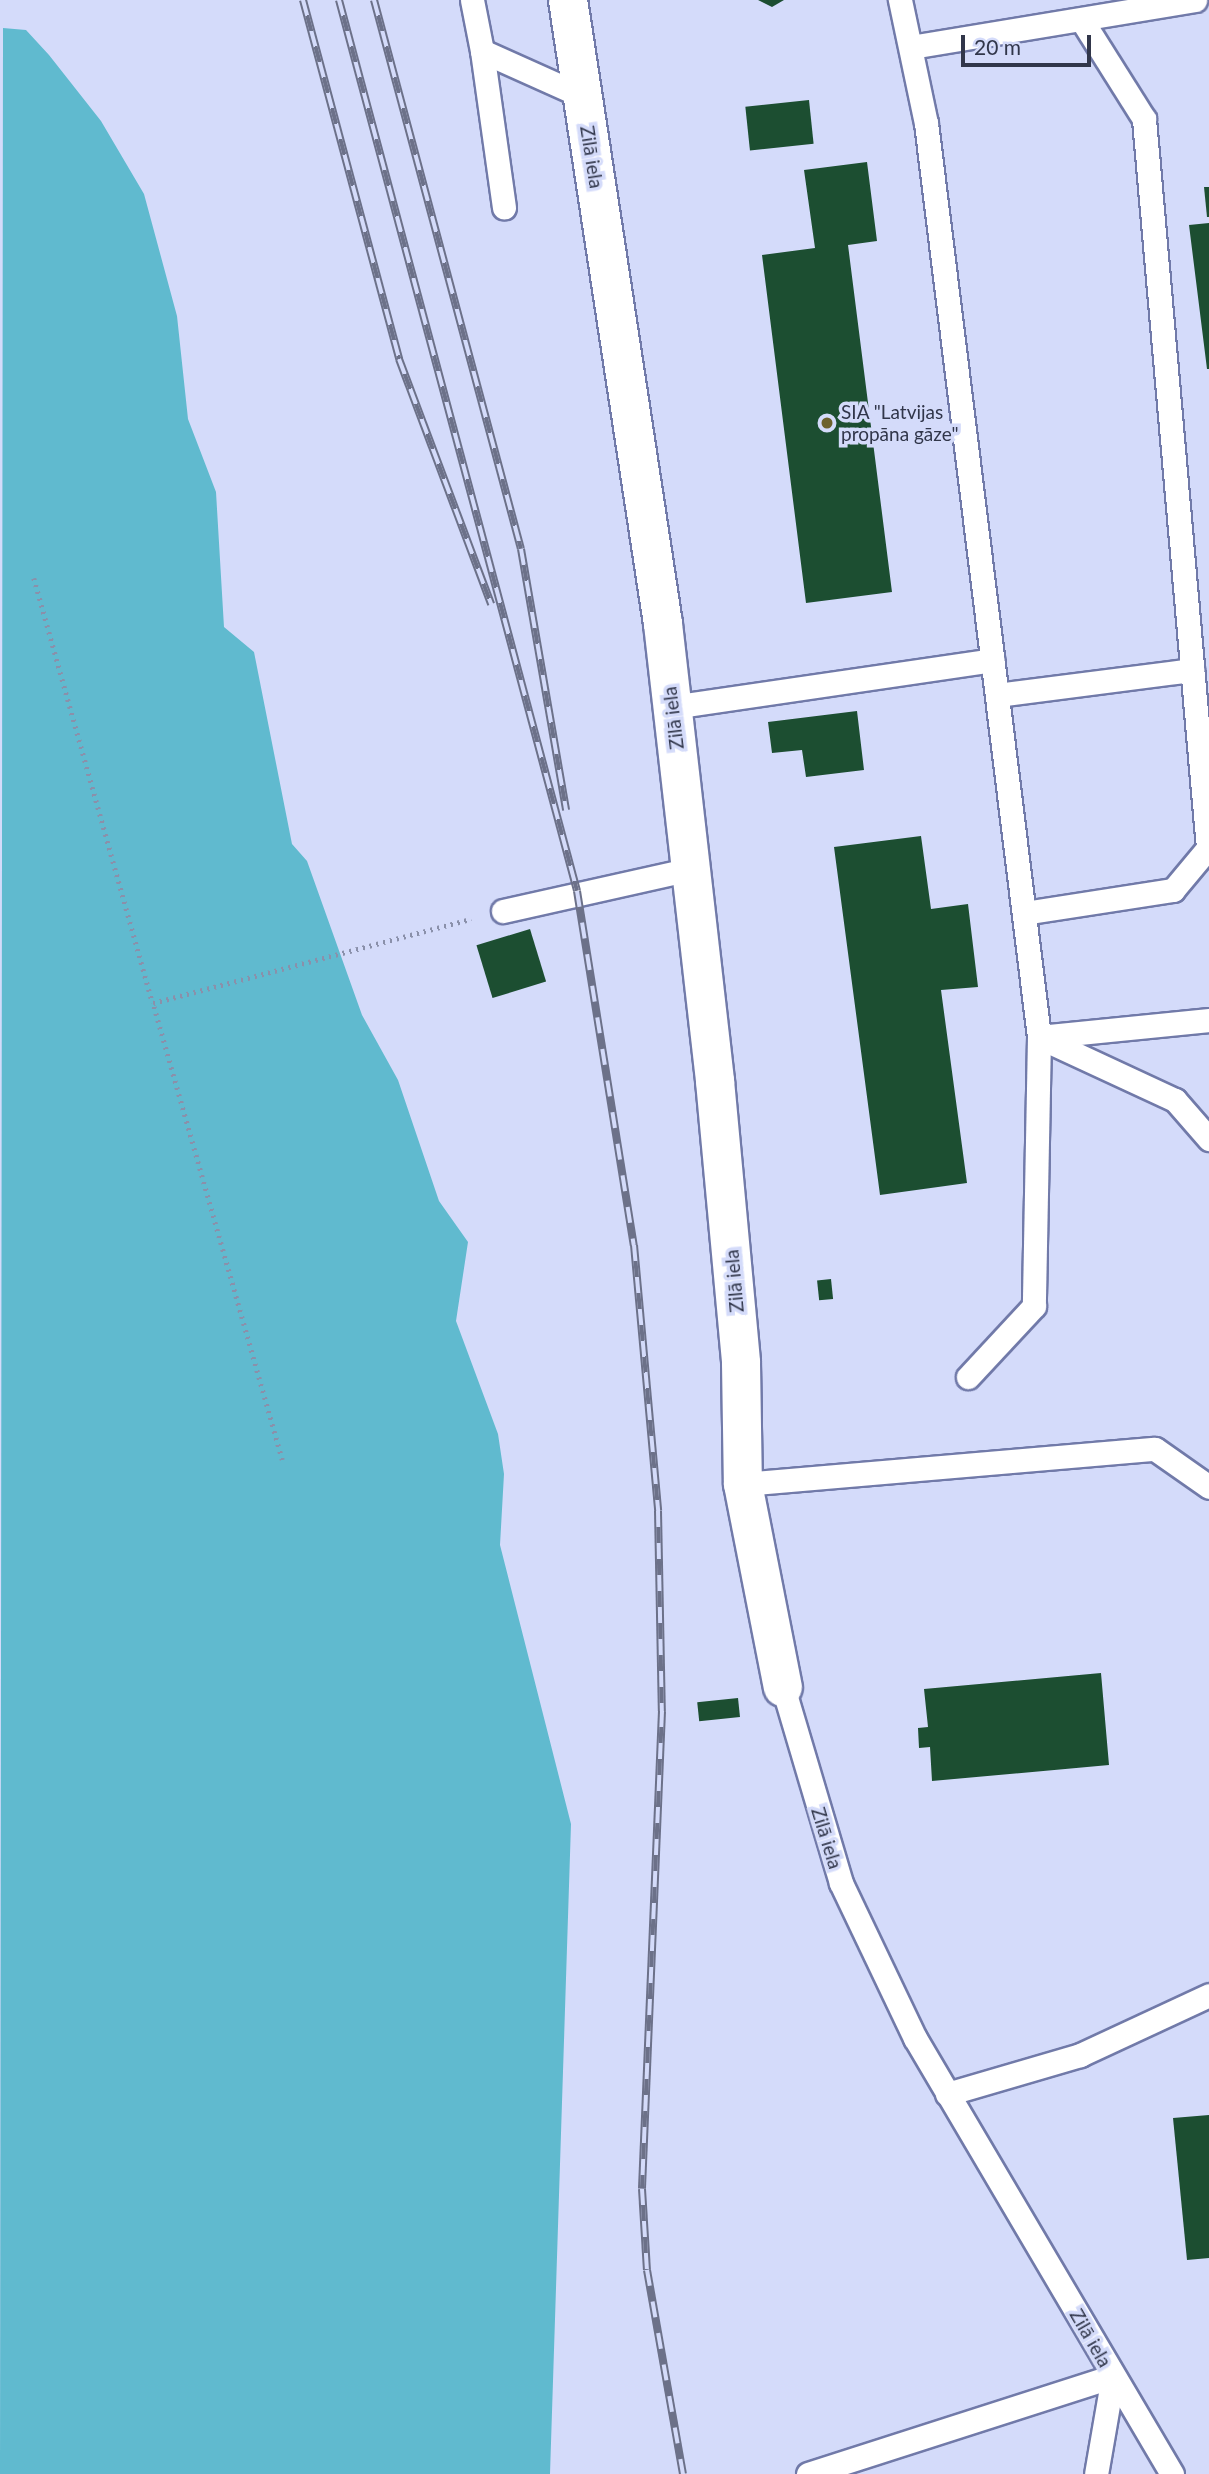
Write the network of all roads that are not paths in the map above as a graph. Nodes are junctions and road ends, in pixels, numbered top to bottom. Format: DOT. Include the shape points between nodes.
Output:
graph roads {
  1 [pos="472,0"];
  2 [pos="568,0"];
  3 [pos="900,0"];
  4 [pos="1195,0"];
  5 [pos="1083,22"];
  6 [pos="911,47"];
  7 [pos="482,51"];
  8 [pos="582,96"];
  9 [pos="504,207"];
  10 [pos="993,660"];
  11 [pos="1192,670"];
  12 [pos="997,695"];
  13 [pos="672,707"];
  14 [pos="691,869"];
  15 [pos="503,911"];
  16 [pos="1024,914"];
  17 [pos="1209,1020"];
  18 [pos="1039,1037"];
  19 [pos="1209,1139"];
  20 [pos="968,1377"];
  21 [pos="743,1484"];
  22 [pos="1209,1487"];
  23 [pos="783,1687"];
  24 [pos="1209,1995"];
  25 [pos="947,2094"];
  26 [pos="1113,2376"];
  27 [pos="808,2474"];
  28 [pos="1096,2474"];
  29 [pos="1172,2474"];
  1 -- 7 [label="lane"];
  2 -- 8 [label="street, Zilā iela"];
  3 -- 6 [label="lane"];
  4 -- 5 [label="lane"];
  5 -- 6 [label="lane"];
  5 -- 11 [label="lane" via="1144,118"];
  6 -- 10 [label="lane"];
  7 -- 8 [label="lane"];
  7 -- 9 [label="lane"];
  8 -- 13 [label="street, Zilā iela"];
  10 -- 12 [label="lane"];
  10 -- 13 [label="lane"];
  11 -- 12 [label="lane"];
  11 -- 16 [label="lane" via="1208,848 1173,890"];
  12 -- 16 [label="lane"];
  13 -- 14 [label="street, Zilā iela"];
  14 -- 15 [label="lane"];
  14 -- 21 [label="street, Zilā iela" via="741,1363"];
  16 -- 18 [label="lane"];
  17 -- 18 [label="lane"];
  18 -- 19 [label="lane" via="1175,1100"];
  18 -- 20 [label="lane" via="1034,1306"];
  21 -- 22 [label="lane" via="1155,1449"];
  21 -- 23 [label="street, Zilā iela"];
  23 -- 25 [label="lane, Zilā iela" via="841,1883"];
  24 -- 25 [label="lane" via="1080,2055"];
  25 -- 26 [label="lane, Zilā iela"];
  26 -- 27 [label="lane"];
  26 -- 28 [label="lane"];
  26 -- 29 [label="lane, Zilā iela"];
}
